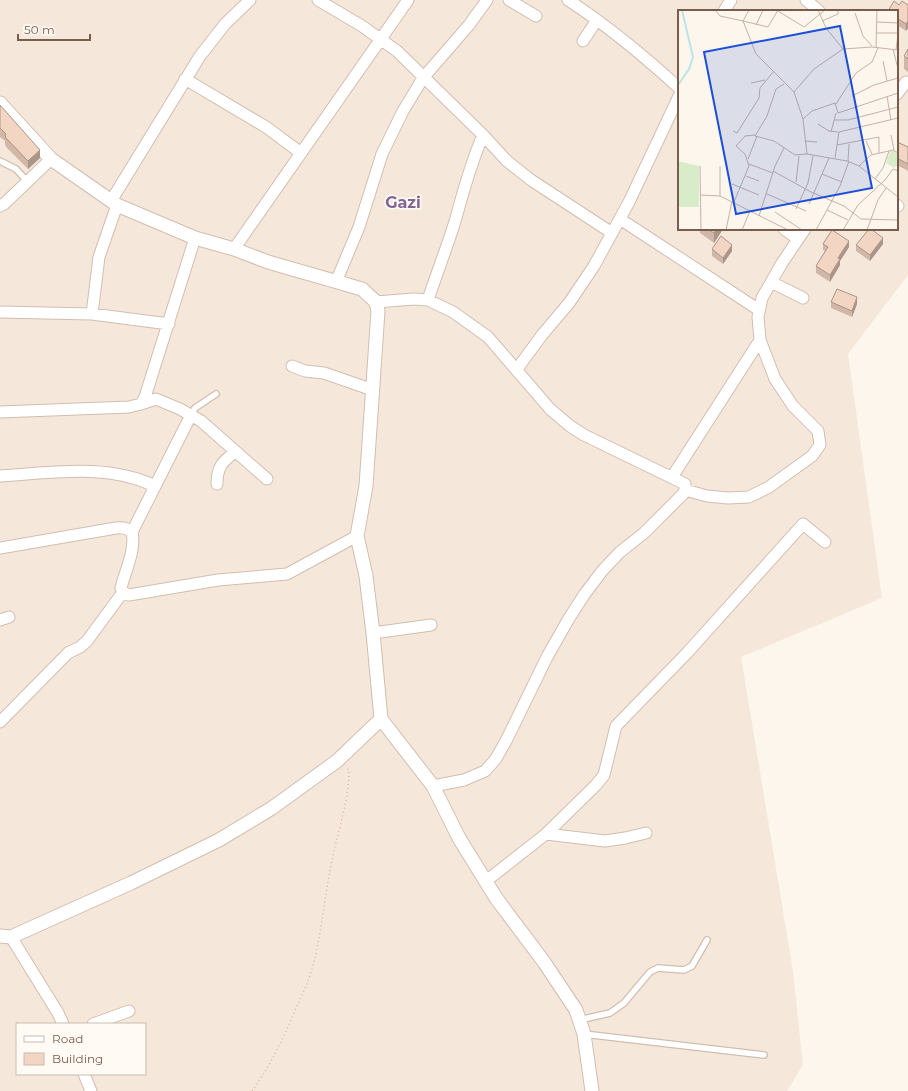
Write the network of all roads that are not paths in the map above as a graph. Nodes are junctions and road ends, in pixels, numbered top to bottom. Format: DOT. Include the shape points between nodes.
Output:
graph roads {
  1 [pos="250,0"];
  2 [pos="318,0"];
  3 [pos="408,0"];
  4 [pos="487,0"];
  5 [pos="509,0"];
  6 [pos="568,0"];
  7 [pos="732,0"];
  8 [pos="725,10"];
  9 [pos="536,16"];
  10 [pos="597,20"];
  11 [pos="381,40"];
  12 [pos="583,41"];
  13 [pos="423,78"];
  14 [pos="185,80"];
  15 [pos="904,80"];
  16 [pos="678,87"];
  17 [pos="898,92"];
  18 [pos="678,98"];
  19 [pos="0,102"];
  20 [pos="483,135"];
  21 [pos="301,153"];
  22 [pos="51,159"];
  23 [pos="0,161"];
  24 [pos="27,181"];
  25 [pos="114,203"];
  26 [pos="0,206"];
  27 [pos="620,219"];
  28 [pos="785,230"];
  29 [pos="804,230"];
  30 [pos="612,233"];
  31 [pos="195,238"];
  32 [pos="798,239"];
  33 [pos="234,249"];
  34 [pos="336,282"];
  35 [pos="771,282"];
  36 [pos="803,298"];
  37 [pos="428,300"];
  38 [pos="376,302"];
  39 [pos="760,310"];
  40 [pos="0,312"];
  41 [pos="92,314"];
  42 [pos="169,324"];
  43 [pos="760,340"];
  44 [pos="292,366"];
  45 [pos="517,369"];
  46 [pos="373,390"];
  47 [pos="216,394"];
  48 [pos="141,404"];
  49 [pos="0,412"];
  50 [pos="191,415"];
  51 [pos="235,452"];
  52 [pos="0,476"];
  53 [pos="672,477"];
  54 [pos="267,479"];
  55 [pos="217,484"];
  56 [pos="155,486"];
  57 [pos="685,490"];
  58 [pos="132,532"];
  59 [pos="358,536"];
  60 [pos="825,542"];
  61 [pos="0,548"];
  62 [pos="124,592"];
  63 [pos="431,625"];
  64 [pos="373,633"];
  65 [pos="381,719"];
  66 [pos="0,722"];
  67 [pos="433,786"];
  68 [pos="646,833"];
  69 [pos="546,834"];
  70 [pos="486,881"];
  71 [pos="6,936"];
  72 [pos="707,940"];
  73 [pos="129,1011"];
  74 [pos="580,1020"];
  75 [pos="63,1023"];
  76 [pos="96,1023"];
  77 [pos="584,1034"];
  78 [pos="764,1055"];
  79 [pos="84,1075"];
  80 [pos="91,1091"];
  81 [pos="592,1091"];
  1 -- 14 [label="street" via="225,24"];
  2 -- 11 [label="street"];
  3 -- 11 [label="street"];
  4 -- 13 [label="street" via="470,25"];
  5 -- 9 [label="street"];
  6 -- 10 [label="street"];
  7 -- 8 [label="street"];
  10 -- 12 [label="street"];
  10 -- 16 [label="street" via="644,56"];
  11 -- 13 [label="street"];
  11 -- 21 [label="street"];
  13 -- 20 [label="street"];
  13 -- 34 [label="street" via="382,154 359,227"];
  14 -- 21 [label="street" via="266,127"];
  14 -- 25 [label="street"];
  15 -- 17 [label="street"];
  18 -- 27 [label="street"];
  19 -- 22 [label="street"];
  20 -- 30 [label="street" via="507,161 531,180"];
  20 -- 37 [label="street" via="474,154 456,218"];
  21 -- 33 [label="street"];
  22 -- 24 [label="street"];
  22 -- 25 [label="street"];
  23 -- 24 [label="lane" via="16,169"];
  24 -- 26 [label="street"];
  25 -- 31 [label="street"];
  25 -- 41 [label="street" via="99,257"];
  27 -- 30 [label="street"];
  27 -- 39 [label="street"];
  28 -- 32 [label="street"];
  29 -- 32 [label="street"];
  30 -- 45 [label="street" via="594,266"];
  31 -- 33 [label="street"];
  31 -- 42 [label="street"];
  32 -- 35 [label="street"];
  33 -- 34 [label="street"];
  34 -- 38 [label="street" via="362,289"];
  35 -- 36 [label="street"];
  35 -- 39 [label="street" via="762,298"];
  37 -- 38 [label="street"];
  37 -- 45 [label="street" via="453,312 488,337"];
  38 -- 46 [label="street" via="378,311"];
  39 -- 43 [label="street"];
  40 -- 41 [label="street"];
  41 -- 42 [label="street"];
  42 -- 48 [label="street"];
  43 -- 53 [label="street"];
  43 -- 57 [label="street" via="775,379 793,406 818,431 820,445 812,456 769,487 749,497 707,496"];
  44 -- 46 [label="street" via="330,375"];
  45 -- 53 [label="street" via="550,409 570,426"];
  46 -- 59 [label="street" via="366,486"];
  47 -- 50 [label="lane" via="195,408"];
  48 -- 49 [label="street" via="129,408"];
  48 -- 50 [label="street" via="156,399"];
  50 -- 51 [label="street" via="201,420"];
  50 -- 56 [label="street"];
  51 -- 54 [label="street"];
  51 -- 55 [label="street" via="225,459 220,467"];
  52 -- 56 [label="street" via="105,472 128,475"];
  53 -- 57 [label="street" via="685,484"];
  56 -- 58 [label="street"];
  57 -- 67 [label="street" via="644,533 620,552 584,596 568,620 495,760 484,771 464,780"];
  58 -- 61 [label="street" via="122,527"];
  58 -- 62 [label="street" via="131,550 121,588"];
  59 -- 62 [label="street" via="287,574 218,580 129,595"];
  59 -- 64 [label="street"];
  60 -- 69 [label="street" via="803,524 687,653 616,726 604,775"];
  62 -- 66 [label="street" via="88,641 68,653"];
  63 -- 64 [label="street"];
  64 -- 65 [label="street"];
  65 -- 67 [label="street"];
  65 -- 71 [label="street" via="337,761 272,808 219,840 131,883"];
  67 -- 70 [label="street"];
  68 -- 69 [label="street" via="605,841"];
  69 -- 70 [label="street"];
  70 -- 74 [label="street" via="544,962"];
  71 -- 75 [label="street"];
  72 -- 74 [label="lane" via="692,966 684,970 658,968 650,972 624,1003 610,1013"];
  73 -- 76 [label="street"];
  74 -- 77 [label="street"];
  77 -- 78 [label="lane"];
  77 -- 81 [label="street"];
  79 -- 80 [label="street"];
}
